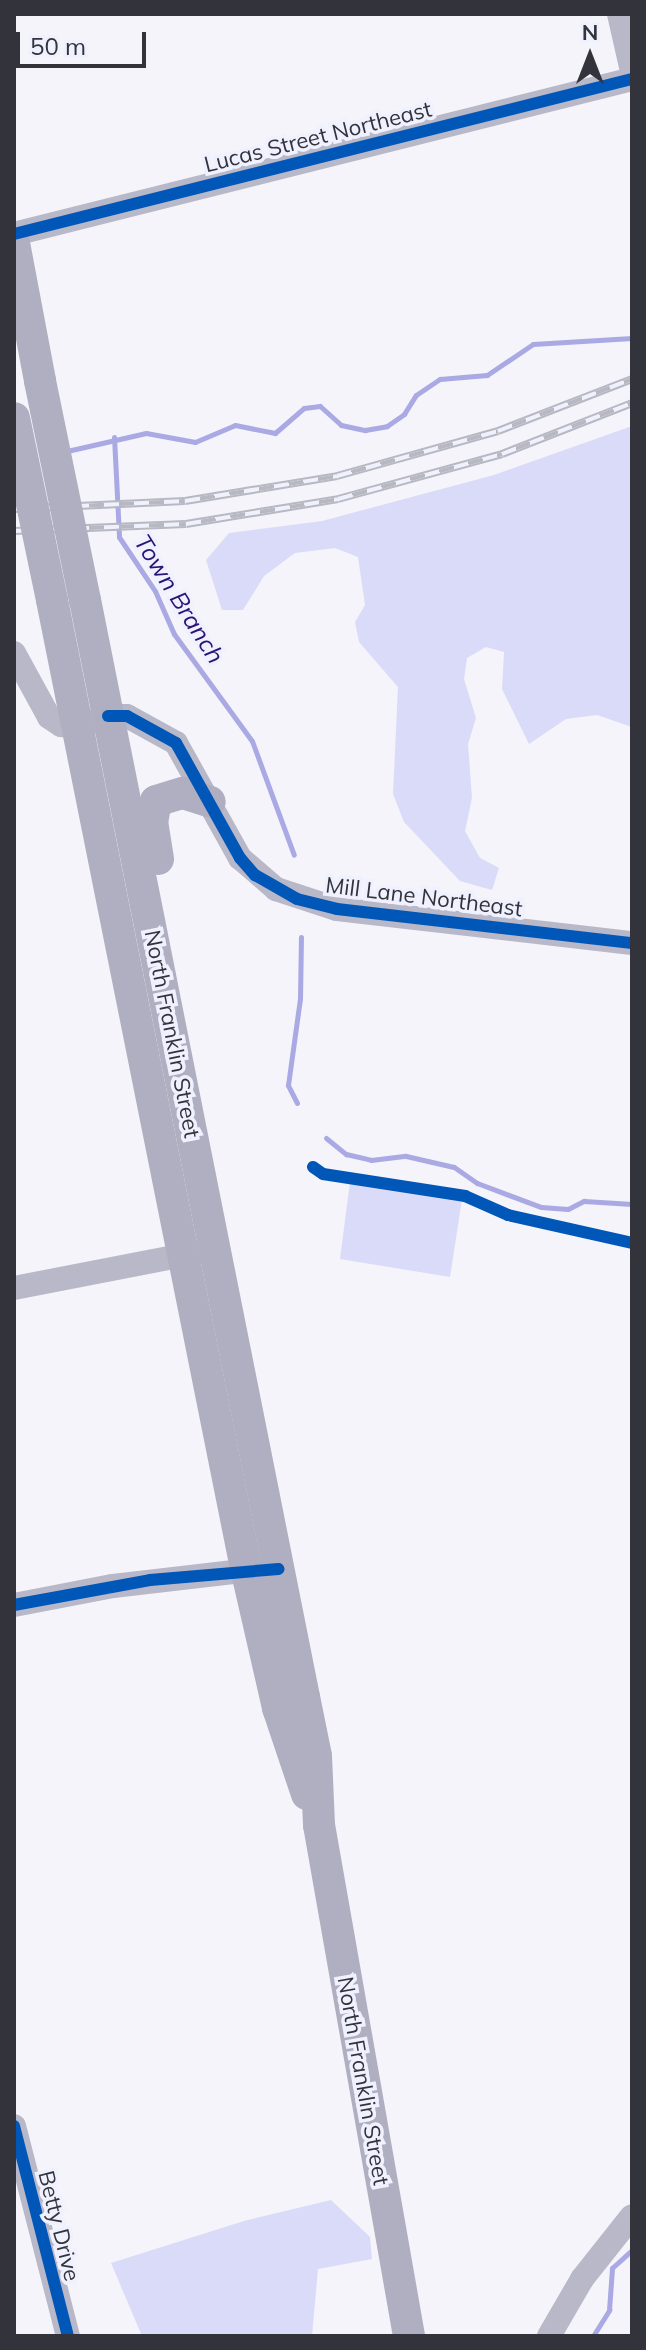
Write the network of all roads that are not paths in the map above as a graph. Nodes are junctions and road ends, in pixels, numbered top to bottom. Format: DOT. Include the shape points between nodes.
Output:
graph roads {
  1 [pos="619,14"];
  2 [pos="632,71"];
  3 [pos="632,79"];
  4 [pos="14,234"];
  5 [pos="14,243"];
  6 [pos="14,418"];
  7 [pos="14,653"];
  8 [pos="108,716"];
  9 [pos="78,727"];
  10 [pos="210,802"];
  11 [pos="632,943"];
  12 [pos="166,1002"];
  13 [pos="200,1252"];
  14 [pos="14,1288"];
  15 [pos="246,1568"];
  16 [pos="279,1569"];
  17 [pos="14,1605"];
  18 [pos="319,1825"];
  19 [pos="14,2126"];
  20 [pos="632,2216"];
  21 [pos="68,2336"];
  22 [pos="409,2336"];
  23 [pos="549,2336"];
  1 -- 2 [label="street"];
  3 -- 4 [label="street, Lucas Street Northeast"];
  5 -- 8 [label="main road, North Franklin Street, bridge"];
  6 -- 9 [label="main road, North Franklin Street, bridge"];
  7 -- 9 [label="street" via="49,717"];
  8 -- 9 [label="street"];
  8 -- 10 [label="street, Mill Lane Northeast" via="127,716 176,743"];
  8 -- 12 [label="main road, North Franklin Street"];
  9 -- 13 [label="main road, North Franklin Street"];
  10 -- 11 [label="street, Mill Lane Northeast" via="255,875 297,899 337,909"];
  10 -- 12 [label="main road" via="183,793 168,795 156,801 152,813 169,924"];
  12 -- 13 [label="main road, North Franklin Street"];
  13 -- 14 [label="street"];
  13 -- 15 [label="main road, North Franklin Street"];
  13 -- 16 [label="main road, North Franklin Street"];
  15 -- 16 [label="street"];
  15 -- 17 [label="street"];
  15 -- 18 [label="main road, North Franklin Street" via="278,1708"];
  16 -- 18 [label="main road, North Franklin Street" via="316,1756"];
  18 -- 22 [label="main road, North Franklin Street"];
  19 -- 21 [label="street, Betty Drive"];
  20 -- 23 [label="street" via="582,2279"];
}
